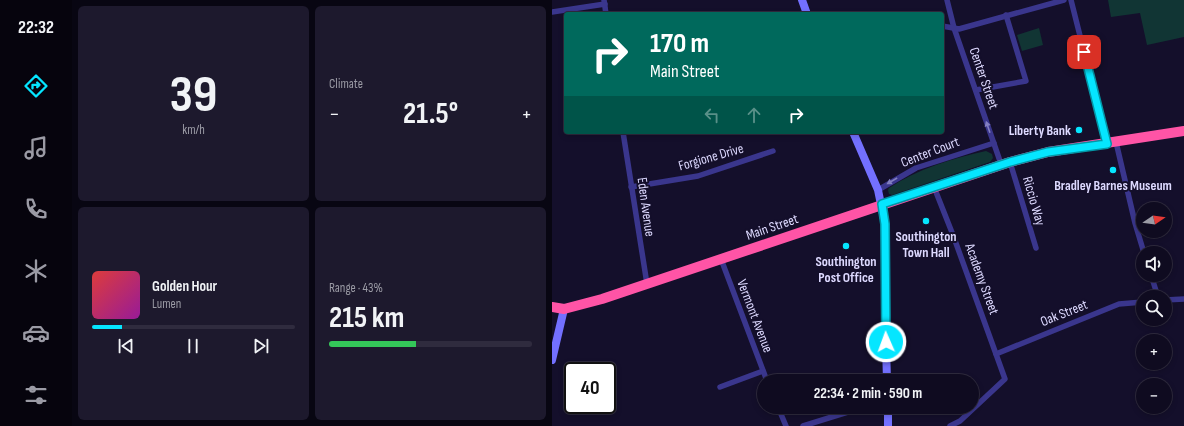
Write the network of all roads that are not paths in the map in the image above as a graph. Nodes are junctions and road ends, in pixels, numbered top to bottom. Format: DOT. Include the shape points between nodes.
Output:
graph roads {
  1 [pos="802,0"];
  2 [pos="947,0"];
  3 [pos="1064,0"];
  4 [pos="1071,0"];
  5 [pos="604,2"];
  6 [pos="552,12"];
  7 [pos="606,12"];
  8 [pos="806,12"];
  9 [pos="1006,15"];
  10 [pos="944,26"];
  11 [pos="954,28"];
  12 [pos="976,90"];
  13 [pos="1184,131"];
  14 [pos="623,134"];
  15 [pos="854,134"];
  16 [pos="994,143"];
  17 [pos="1112,143"];
  18 [pos="773,151"];
  19 [pos="1005,163"];
  20 [pos="630,187"];
  21 [pos="934,187"];
  22 [pos="878,190"];
  23 [pos="882,204"];
  24 [pos="1142,246"];
  25 [pos="1036,248"];
  26 [pos="721,260"];
  27 [pos="647,284"];
  28 [pos="1184,299"];
  29 [pos="1172,300"];
  30 [pos="1136,303"];
  31 [pos="552,307"];
  32 [pos="564,308"];
  33 [pos="996,354"];
  34 [pos="552,360"];
  35 [pos="763,371"];
  36 [pos="764,374"];
  37 [pos="887,374"];
  38 [pos="720,387"];
  39 [pos="781,414"];
  40 [pos="842,414"];
  41 [pos="888,414"];
  42 [pos="786,426"];
  43 [pos="803,426"];
  44 [pos="888,426"];
  45 [pos="950,426"];
  1 -- 8 [label="street"];
  2 -- 11 [label="street, Center Street"];
  3 -- 9 [label="street"];
  4 -- 17 [label="street"];
  5 -- 6 [label="street"];
  5 -- 7 [label="street"];
  9 -- 11 [label="street" via="959,29"];
  9 -- 12 [label="street" via="1026,81"];
  10 -- 11 [label="street"];
  11 -- 12 [label="street, Center Street"];
  16 -- 12 [label="street, Center Street, one-way"];
  13 -- 17 [label="highway, Main Street"];
  14 -- 20 [label="street, Eden Avenue"];
  15 -- 22 [label="street"];
  16 -- 19 [label="street, Center Street"];
  16 -- 22 [label="street, Center Court, one-way" via="916,168"];
  17 -- 19 [label="highway, Main Street" via="1048,152"];
  17 -- 24 [label="street"];
  18 -- 20 [label="street, Forgione Drive" via="698,176"];
  19 -- 21 [label="highway, Main Street"];
  19 -- 25 [label="street, Riccio Way"];
  20 -- 27 [label="street, Eden Avenue"];
  21 -- 23 [label="highway, Main Street"];
  21 -- 33 [label="street, Academy Street"];
  22 -- 23 [label="street"];
  23 -- 26 [label="highway, Main Street"];
  23 -- 37 [label="street" via="885,224"];
  26 -- 27 [label="highway, Main Street"];
  26 -- 35 [label="street, Vermont Avenue"];
  27 -- 32 [label="highway, Main Street"];
  28 -- 29 [label="street"];
  30 -- 33 [label="street, Oak Street" via="1119,304"];
  31 -- 32 [label="highway, Main Street"];
  32 -- 34 [label="street"];
  33 -- 45 [label="street, Academy Street" via="1005,379 960,421"];
  35 -- 36 [label="street, Vermont Avenue"];
  35 -- 38 [label="street"];
  39 -- 42 [label="street"];
  40 -- 43 [label="street"];
  41 -- 44 [label="street"];
}
